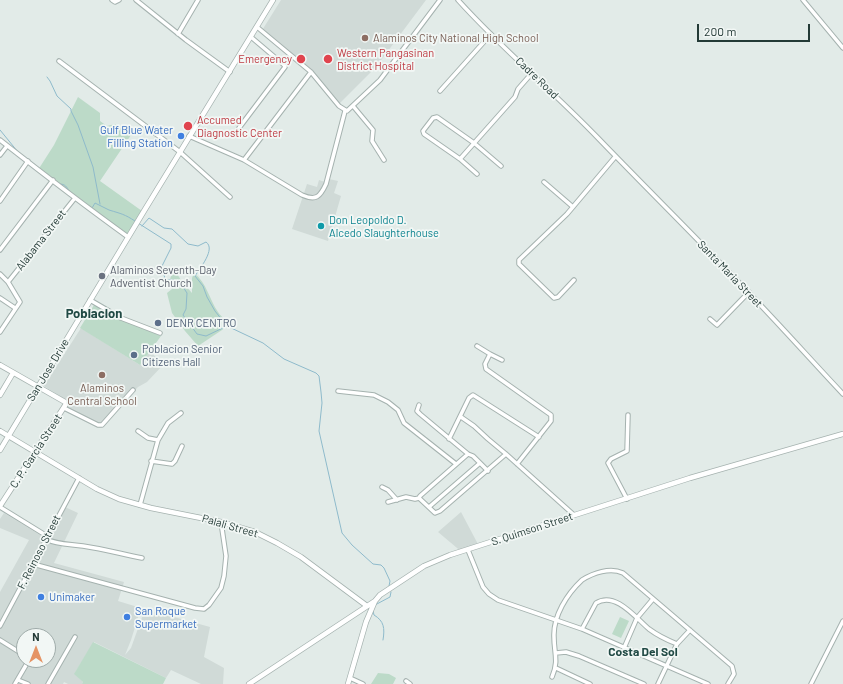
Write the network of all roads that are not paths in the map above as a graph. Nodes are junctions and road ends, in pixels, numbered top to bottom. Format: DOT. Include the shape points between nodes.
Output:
graph roads {
  1 [pos="112,0"];
  2 [pos="119,0"];
  3 [pos="136,0"];
  4 [pos="198,0"];
  5 [pos="273,0"];
  6 [pos="440,0"];
  7 [pos="458,0"];
  8 [pos="804,0"];
  9 [pos="257,27"];
  10 [pos="178,34"];
  11 [pos="492,34"];
  12 [pos="251,37"];
  13 [pos="843,48"];
  14 [pos="58,61"];
  15 [pos="230,72"];
  16 [pos="311,72"];
  17 [pos="532,73"];
  18 [pos="440,91"];
  19 [pos="353,106"];
  20 [pos="346,111"];
  21 [pos="239,128"];
  22 [pos="190,136"];
  23 [pos="0,140"];
  24 [pos="474,143"];
  25 [pos="7,146"];
  26 [pos="180,152"];
  27 [pos="0,155"];
  28 [pos="615,157"];
  29 [pos="460,159"];
  30 [pos="244,160"];
  31 [pos="384,160"];
  32 [pos="28,162"];
  33 [pos="501,166"];
  34 [pos="477,174"];
  35 [pos="53,180"];
  36 [pos="544,182"];
  37 [pos="230,197"];
  38 [pos="75,198"];
  39 [pos="0,201"];
  40 [pos="573,207"];
  41 [pos="128,237"];
  42 [pos="0,250"];
  43 [pos="0,274"];
  44 [pos="574,280"];
  45 [pos="8,282"];
  46 [pos="749,292"];
  47 [pos="0,298"];
  48 [pos="90,300"];
  49 [pos="15,308"];
  50 [pos="710,319"];
  51 [pos="0,332"];
  52 [pos="160,333"];
  53 [pos="477,346"];
  54 [pos="490,354"];
  55 [pos="502,360"];
  56 [pos="0,365"];
  57 [pos="13,372"];
  58 [pos="38,387"];
  59 [pos="133,390"];
  60 [pos="338,391"];
  61 [pos="843,394"];
  62 [pos="0,395"];
  63 [pos="419,405"];
  64 [pos="64,408"];
  65 [pos="181,414"];
  66 [pos="628,415"];
  67 [pos="461,417"];
  68 [pos="0,431"];
  69 [pos="138,431"];
  70 [pos="843,434"];
  71 [pos="9,436"];
  72 [pos="539,438"];
  73 [pos="449,439"];
  74 [pos="158,440"];
  75 [pos="182,446"];
  76 [pos="0,450"];
  77 [pos="36,452"];
  78 [pos="468,454"];
  79 [pos="506,454"];
  80 [pos="151,461"];
  81 [pos="480,463"];
  82 [pos="456,464"];
  83 [pos="517,464"];
  84 [pos="488,471"];
  85 [pos="79,478"];
  86 [pos="382,487"];
  87 [pos="419,498"];
  88 [pos="627,499"];
  89 [pos="397,500"];
  90 [pos="388,502"];
  91 [pos="140,505"];
  92 [pos="0,507"];
  93 [pos="429,507"];
  94 [pos="574,515"];
  95 [pos="221,522"];
  96 [pos="47,538"];
  97 [pos="468,550"];
  98 [pos="142,558"];
  99 [pos="33,564"];
  100 [pos="653,599"];
  101 [pos="375,602"];
  102 [pos="368,606"];
  103 [pos="637,618"];
  104 [pos="556,620"];
  105 [pos="843,621"];
  106 [pos="0,626"];
  107 [pos="582,629"];
  108 [pos="690,630"];
  109 [pos="75,637"];
  110 [pos="0,640"];
  111 [pos="677,644"];
  112 [pos="624,648"];
  113 [pos="16,649"];
  114 [pos="556,653"];
  115 [pos="666,666"];
  116 [pos="25,668"];
  117 [pos="556,668"];
  118 [pos="552,677"];
  119 [pos="350,678"];
  120 [pos="18,680"];
  121 [pos="406,681"];
  122 [pos="15,684"];
  123 [pos="28,684"];
  124 [pos="48,684"];
  125 [pos="249,684"];
  126 [pos="348,684"];
  127 [pos="364,684"];
  128 [pos="410,684"];
  129 [pos="590,684"];
  130 [pos="644,684"];
  131 [pos="658,684"];
  132 [pos="708,684"];
  133 [pos="728,684"];
  134 [pos="811,684"];
  1 -- 2 [label="street"];
  3 -- 10 [label="street"];
  4 -- 10 [label="street"];
  5 -- 9 [label="street, San Jose Drive"];
  6 -- 19 [label="street" via="380,80"];
  7 -- 11 [label="street, Cadre Road"];
  8 -- 13 [label="street"];
  9 -- 12 [label="street, San Jose Drive"];
  9 -- 16 [label="street"];
  10 -- 15 [label="street"];
  11 -- 17 [label="street, Cadre Road"];
  11 -- 18 [label="street"];
  12 -- 15 [label="street, San Jose Drive"];
  12 -- 21 [label="street" via="285,67"];
  14 -- 26 [label="street"];
  15 -- 22 [label="street, San Jose Drive"];
  16 -- 20 [label="street"];
  16 -- 30 [label="street"];
  17 -- 24 [label="street" via="518,88 515,97"];
  17 -- 28 [label="street, Cadre Road"];
  19 -- 20 [label="street"];
  19 -- 31 [label="street" via="373,130 372,141"];
  20 -- 30 [label="street" via="326,184 319,196 311,198 302,195"];
  22 -- 26 [label="street, San Jose Drive"];
  22 -- 30 [label="street"];
  23 -- 25 [label="street"];
  24 -- 29 [label="street"];
  24 -- 29 [label="street" via="437,117 433,118 424,133"];
  24 -- 33 [label="street"];
  25 -- 27 [label="street"];
  25 -- 32 [label="street"];
  26 -- 37 [label="street"];
  26 -- 41 [label="street, San Jose Drive"];
  28 -- 40 [label="street"];
  28 -- 46 [label="street, Santa Maria Street"];
  29 -- 34 [label="street"];
  32 -- 35 [label="street"];
  32 -- 39 [label="street"];
  35 -- 38 [label="street"];
  35 -- 42 [label="street"];
  36 -- 40 [label="street"];
  38 -- 41 [label="street"];
  38 -- 45 [label="street, Alabama Street"];
  40 -- 44 [label="street" via="519,262 554,298"];
  41 -- 48 [label="street, San Jose Drive"];
  43 -- 45 [label="street"];
  45 -- 49 [label="street" via="20,302"];
  46 -- 50 [label="street" via="717,325"];
  46 -- 61 [label="street, Santa Maria Street"];
  47 -- 49 [label="street"];
  48 -- 52 [label="street" via="121,318"];
  48 -- 58 [label="street, San Jose Drive"];
  49 -- 51 [label="street"];
  53 -- 54 [label="street"];
  54 -- 55 [label="street"];
  54 -- 72 [label="street" via="485,364 486,369 551,415 551,421"];
  56 -- 57 [label="street"];
  57 -- 58 [label="street"];
  57 -- 62 [label="street"];
  58 -- 64 [label="street, C. P. Garcia Street" via="65,402"];
  58 -- 71 [label="street, San Jose Drive"];
  59 -- 64 [label="street" via="102,425"];
  60 -- 82 [label="street" via="382,398 398,410 404,423"];
  63 -- 73 [label="street" via="417,411"];
  64 -- 77 [label="street, C. P. Garcia Street"];
  65 -- 74 [label="street" via="168,422"];
  66 -- 88 [label="street" via="627,451 608,463"];
  67 -- 72 [label="street" via="469,398 475,395"];
  67 -- 73 [label="street"];
  67 -- 79 [label="street"];
  68 -- 71 [label="street, Palali Street"];
  69 -- 74 [label="street" via="148,438"];
  70 -- 88 [label="street, S. Quimson Street"];
  71 -- 76 [label="street, San Jose Drive"];
  71 -- 77 [label="street, Palali Street"];
  72 -- 83 [label="street"];
  73 -- 78 [label="street"];
  74 -- 80 [label="street"];
  75 -- 80 [label="street" via="172,464"];
  77 -- 85 [label="street, Palali Street"];
  77 -- 92 [label="street, C. P. Garcia Street"];
  78 -- 81 [label="street"];
  78 -- 82 [label="street"];
  79 -- 83 [label="street"];
  79 -- 84 [label="street"];
  80 -- 91 [label="street"];
  81 -- 84 [label="street"];
  81 -- 93 [label="street"];
  82 -- 87 [label="street"];
  83 -- 94 [label="street"];
  84 -- 93 [label="street" via="437,513"];
  85 -- 91 [label="street, Palali Street" via="104,493"];
  85 -- 96 [label="street, F. Reinoso Street"];
  86 -- 89 [label="street"];
  87 -- 89 [label="street" via="406,497"];
  87 -- 93 [label="street"];
  88 -- 94 [label="street, S. Quimson Street"];
  89 -- 90 [label="street"];
  91 -- 95 [label="street, Palali Street"];
  92 -- 96 [label="street"];
  94 -- 97 [label="street, S. Quimson Street"];
  95 -- 99 [label="street" via="226,556 224,576 221,588 204,609"];
  95 -- 102 [label="street, Palali Street" via="255,532 291,550"];
  96 -- 98 [label="street" via="58,544 95,548"];
  96 -- 99 [label="street, F. Reinoso Street"];
  97 -- 101 [label="street, S. Quimson Street" via="424,566 380,595"];
  97 -- 104 [label="street" via="483,587 489,594 498,600"];
  99 -- 106 [label="street, F. Reinoso Street"];
  100 -- 103 [label="street"];
  100 -- 104 [label="street" via="623,573 614,570 604,571 586,577 578,584"];
  100 -- 108 [label="street"];
  101 -- 102 [label="street, S. Quimson Street"];
  101 -- 119 [label="street" via="366,622"];
  102 -- 125 [label="street, S. Quimson Street"];
  103 -- 107 [label="street" via="614,601 603,600 596,602"];
  103 -- 111 [label="street" via="662,637"];
  103 -- 112 [label="street"];
  104 -- 107 [label="street"];
  104 -- 114 [label="street"];
  105 -- 134 [label="street"];
  107 -- 112 [label="street"];
  108 -- 111 [label="street"];
  108 -- 133 [label="street" via="734,668 734,674"];
  109 -- 124 [label="street"];
  110 -- 113 [label="street"];
  111 -- 115 [label="street"];
  112 -- 115 [label="street"];
  114 -- 117 [label="street"];
  114 -- 130 [label="street" via="566,652 579,656"];
  115 -- 131 [label="street"];
  115 -- 132 [label="street"];
  116 -- 120 [label="street"];
  117 -- 118 [label="street"];
  117 -- 129 [label="street"];
  119 -- 126 [label="street"];
  119 -- 127 [label="street"];
  120 -- 122 [label="street"];
  120 -- 123 [label="street"];
  121 -- 128 [label="street"];
}
